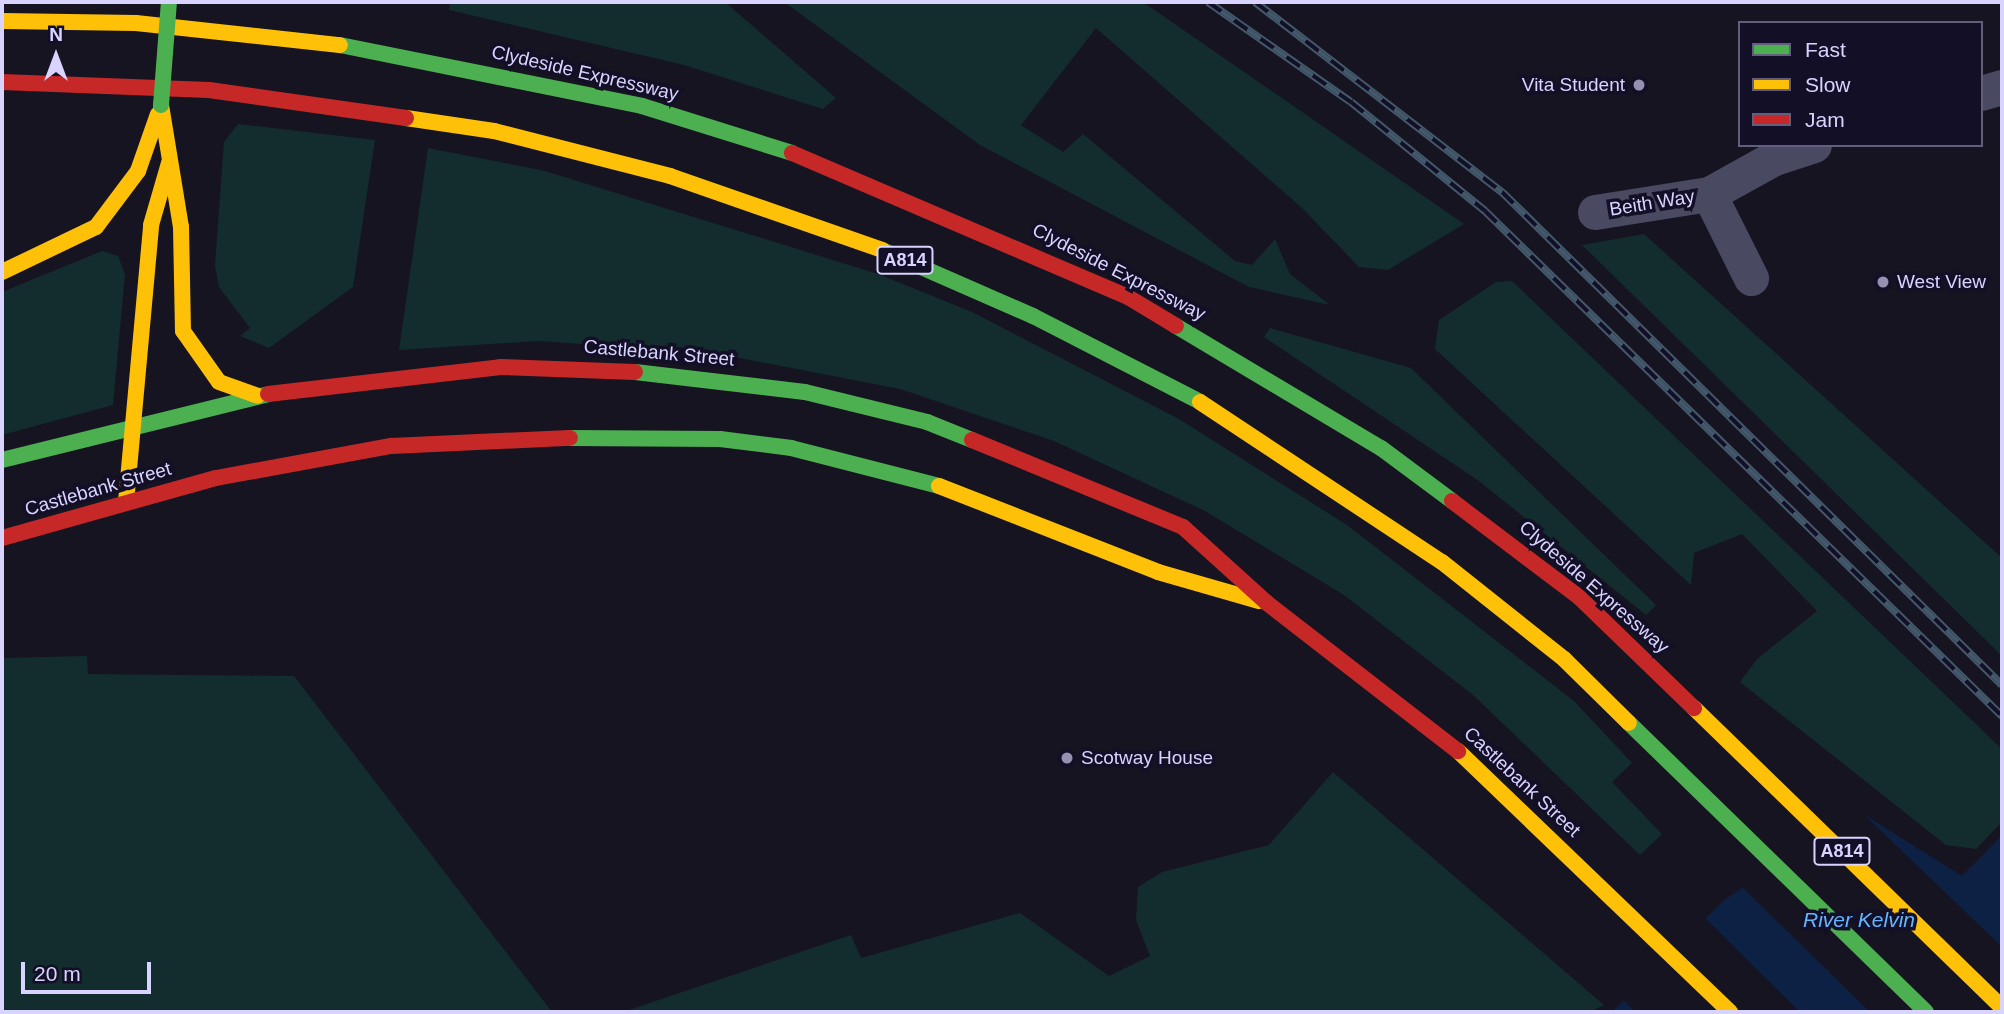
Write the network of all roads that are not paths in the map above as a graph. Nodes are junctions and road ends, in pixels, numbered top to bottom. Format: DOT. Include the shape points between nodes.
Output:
graph roads {
  1 [pos="169,2"];
  2 [pos="2,20"];
  3 [pos="2,82"];
  4 [pos="2002,87"];
  5 [pos="1983,92"];
  6 [pos="161,105"];
  7 [pos="1808,147"];
  8 [pos="169,163"];
  9 [pos="1709,194"];
  10 [pos="1595,212"];
  11 [pos="2,272"];
  12 [pos="1751,278"];
  13 [pos="258,396"];
  14 [pos="135,423"];
  15 [pos="948,429"];
  16 [pos="2,460"];
  17 [pos="929,482"];
  18 [pos="126,502"];
  19 [pos="2,538"];
  20 [pos="1267,603"];
  21 [pos="2002,1008"];
  22 [pos="1730,1012"];
  23 [pos="1926,1012"];
  1 -- 6 [label="main road, bridge"];
  2 -- 21 [label="main road, Clydeside Expressway / A814" via="161,25 453,64 642,106 831,165 1046,256 1242,359 1495,530 1683,693"];
  3 -- 23 [label="main road, A814" via="209,90 494,131 670,176 871,245 1117,357 1337,487 1564,659"];
  4 -- 5 [label="street"];
  6 -- 8 [label="main road"];
  6 -- 11 [label="main road" via="138,171 96,227"];
  7 -- 9 [label="street, Beith Way" via="1774,158"];
  8 -- 13 [label="main road" via="181,228 178,307 183,331 219,382"];
  8 -- 14 [label="main road" via="152,225"];
  9 -- 10 [label="street, Beith Way"];
  9 -- 12 [label="street, Beith Way"];
  13 -- 14 [label="main road, Castlebank Street"];
  13 -- 15 [label="main road, Castlebank Street" via="433,372 626,369 793,390"];
  14 -- 16 [label="main road, Castlebank Street"];
  14 -- 18 [label="main road"];
  15 -- 17 [label="main road"];
  15 -- 20 [label="main road, Castlebank Street" via="1183,527"];
  17 -- 18 [label="main road, Castlebank Street" via="791,448 720,439 518,438 327,455"];
  17 -- 20 [label="main road, Castlebank Street" via="1158,572"];
  18 -- 19 [label="main road, Castlebank Street"];
  20 -- 22 [label="main road, Castlebank Street" via="1364,669 1432,726"];
}
